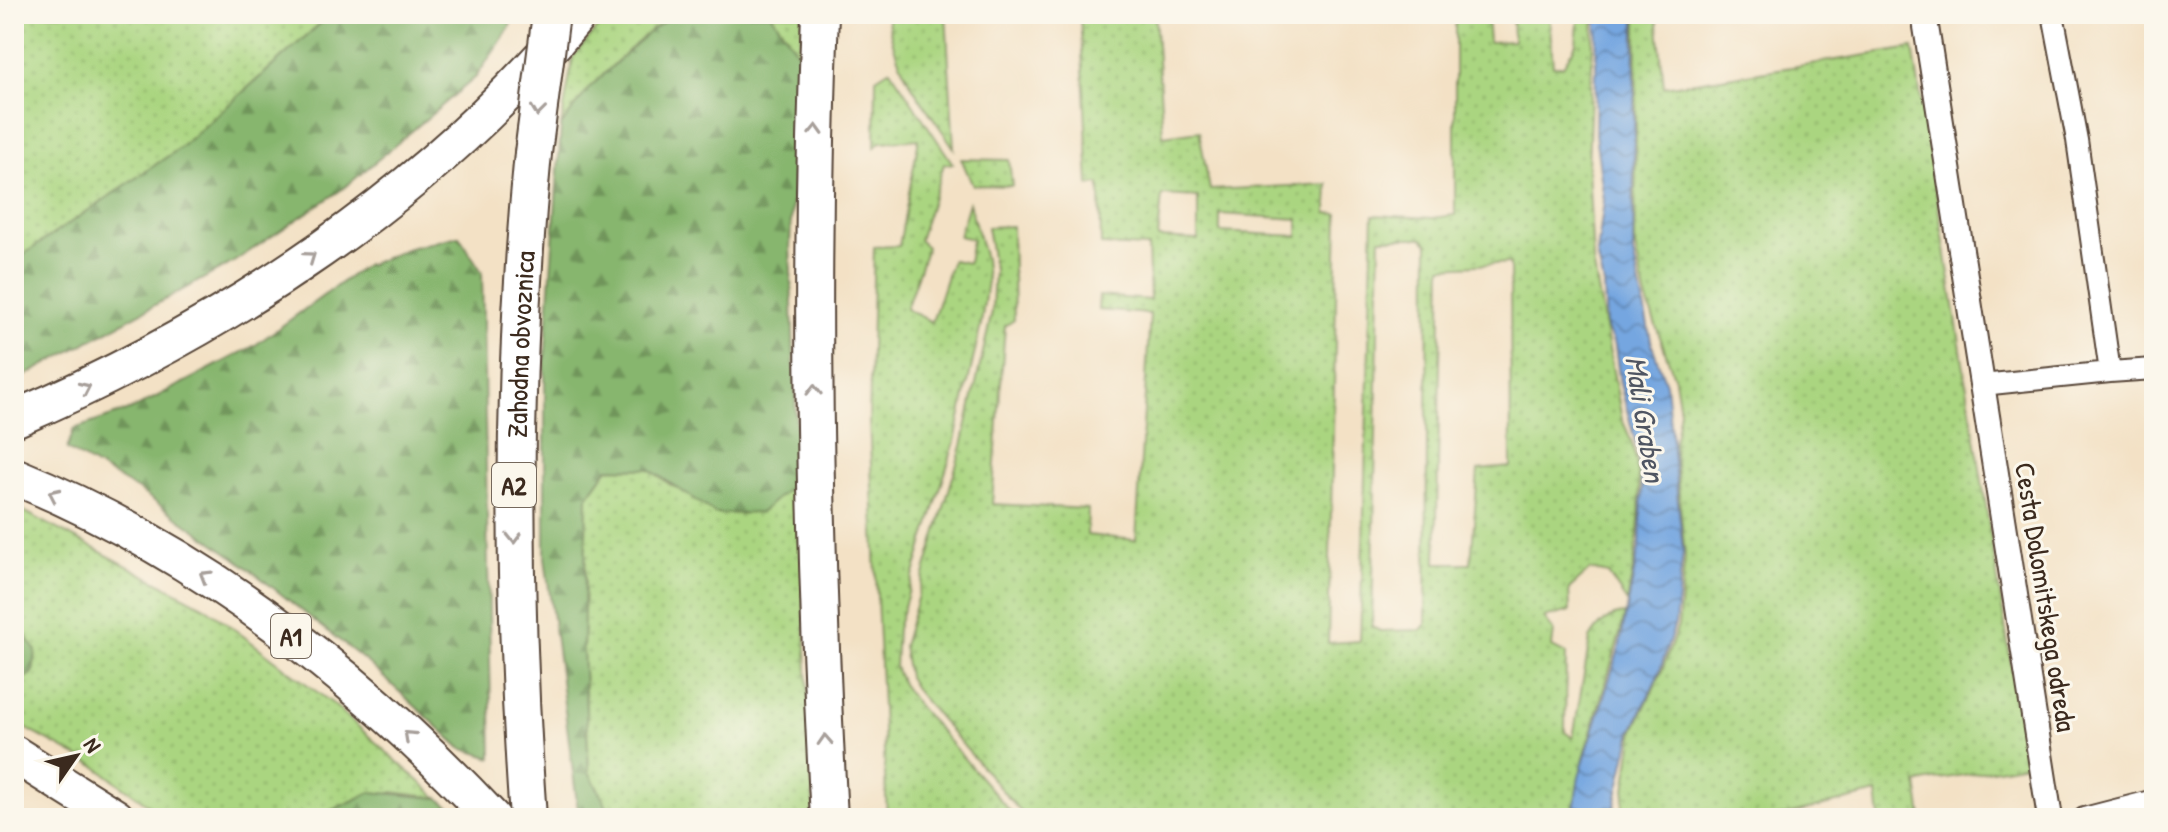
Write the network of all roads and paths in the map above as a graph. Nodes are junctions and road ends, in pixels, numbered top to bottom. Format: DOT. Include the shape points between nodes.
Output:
graph roads {
  1 [pos="551,14"];
  2 [pos="579,14"];
  3 [pos="820,14"];
  4 [pos="1924,14"];
  5 [pos="2053,14"];
  6 [pos="2154,369"];
  7 [pos="2110,372"];
  8 [pos="1982,385"];
  9 [pos="14,419"];
  10 [pos="14,476"];
  11 [pos="14,754"];
  12 [pos="2154,800"];
  13 [pos="116,818"];
  14 [pos="492,818"];
  15 [pos="528,818"];
  16 [pos="829,818"];
  17 [pos="2050,818"];
  18 [pos="2084,818"];
  1 -- 15 [label="highway, Zahodna obvoznica / A2, one-way, bridge" via="522,276 514,447 516,619"];
  9 -- 2 [label="highway, one-way" via="164,348 324,247 471,127"];
  16 -- 3 [label="highway, one-way" via="814,351"];
  4 -- 8 [label="street, Cesta Dolomitskega odreda"];
  5 -- 7 [label="street"];
  6 -- 7 [label="street"];
  7 -- 8 [label="street"];
  8 -- 17 [label="street, Cesta Dolomitskega odreda"];
  14 -- 10 [label="highway, A1, one-way" via="354,686 275,623 214,581 94,513"];
  11 -- 13 [label="highway"];
  12 -- 18 [label="street"];
}
